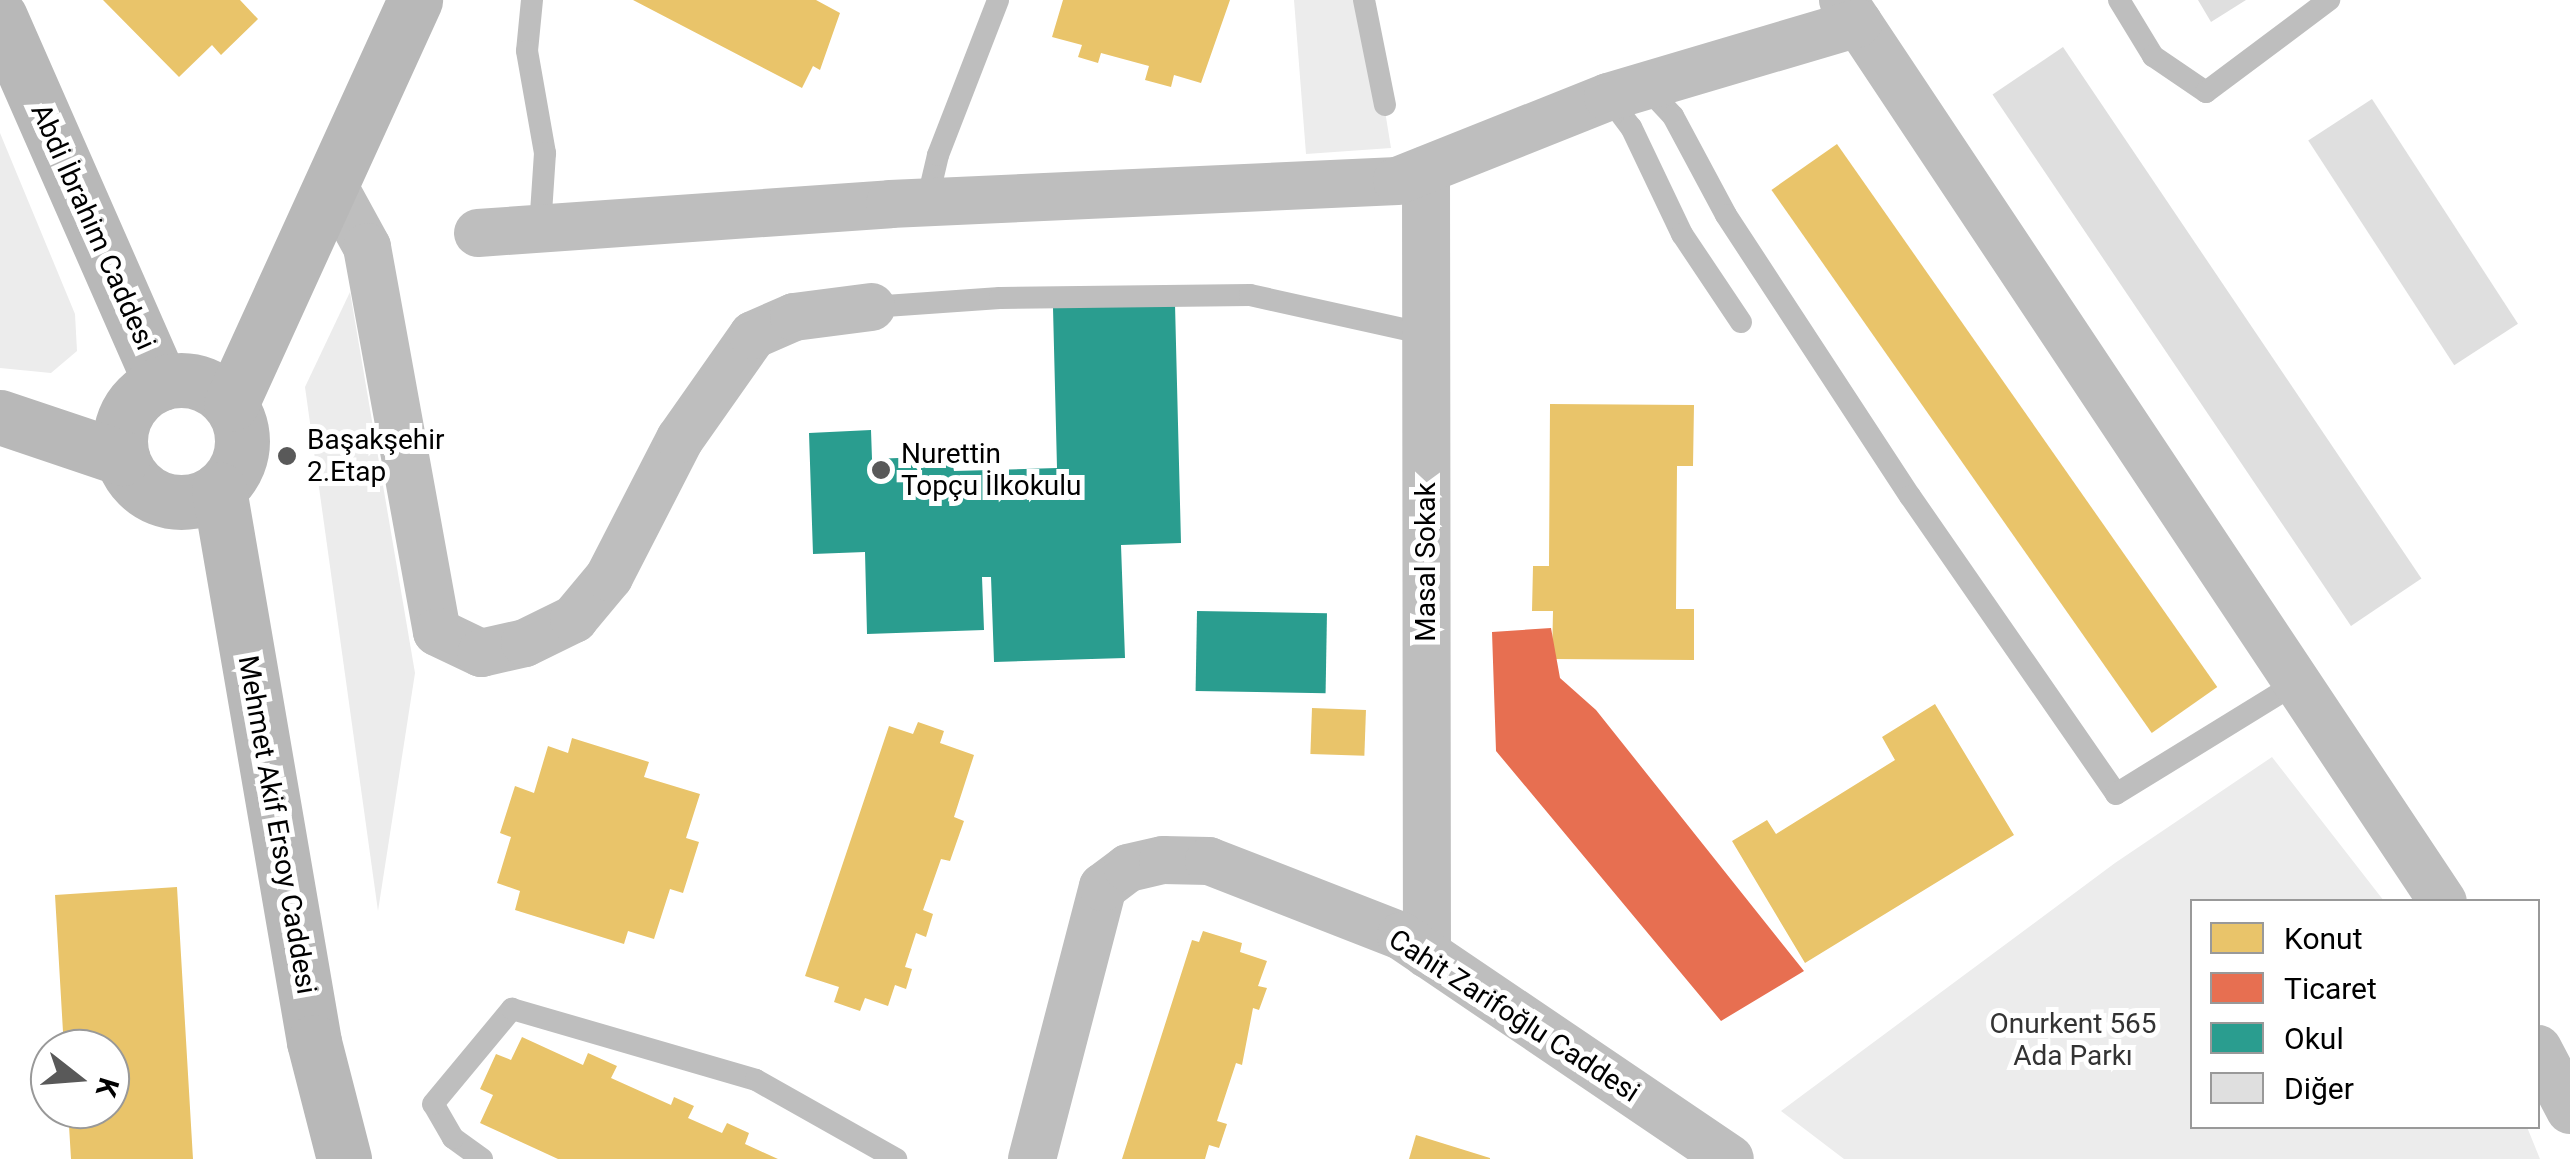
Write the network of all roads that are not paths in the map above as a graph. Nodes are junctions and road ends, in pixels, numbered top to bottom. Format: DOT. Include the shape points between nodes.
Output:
graph roads {
  1 [pos="415,0"];
  2 [pos="532,0"];
  3 [pos="998,0"];
  4 [pos="1364,0"];
  5 [pos="2119,0"];
  6 [pos="2329,0"];
  7 [pos="1850,12"];
  8 [pos="0,17"];
  9 [pos="1626,92"];
  10 [pos="1384,105"];
  11 [pos="1426,170"];
  12 [pos="332,183"];
  13 [pos="927,202"];
  14 [pos="540,228"];
  15 [pos="478,233"];
  16 [pos="871,308"];
  17 [pos="1741,322"];
  18 [pos="1426,334"];
  19 [pos="161,383"];
  20 [pos="231,404"];
  21 [pos="0,417"];
  22 [pos="122,458"];
  23 [pos="219,489"];
  24 [pos="2300,681"];
  25 [pos="2441,899"];
  26 [pos="1427,954"];
  27 [pos="2540,1053"];
  28 [pos="2568,1100"];
  29 [pos="344,1159"];
  30 [pos="482,1159"];
  31 [pos="896,1159"];
  32 [pos="1032,1159"];
  33 [pos="1730,1159"];
  1 -- 12 [label="street"];
  2 -- 14 [label="lane" via="527,51 545,153"];
  3 -- 13 [label="lane" via="938,155"];
  4 -- 10 [label="lane"];
  5 -- 6 [label="lane" via="2153,56 2206,92"];
  7 -- 9 [label="street"];
  7 -- 24 [label="street"];
  8 -- 19 [label="street, Abdi İbrahim Caddesi"];
  9 -- 11 [label="street"];
  9 -- 17 [label="lane" via="1631,127 1682,234"];
  9 -- 24 [label="lane" via="1674,116 1726,215 2116,794"];
  11 -- 13 [label="street" via="1397,181"];
  11 -- 18 [label="street, Masal Sokak"];
  12 -- 16 [label="street" via="367,247 437,632 481,653 525,643 574,619 609,577 680,439 753,335 810,313"];
  12 -- 20 [label="street"];
  13 -- 14 [label="street"];
  14 -- 15 [label="street"];
  16 -- 18 [label="lane" via="1000,298 1250,295"];
  18 -- 26 [label="street, Masal Sokak"];
  19 -- 20 [label="street" via="200,382"];
  19 -- 22 [label="street" via="144,392 123,421"];
  20 -- 23 [label="street" via="240,420 240,458"];
  21 -- 22 [label="street"];
  22 -- 23 [label="street" via="145,490 162,500 182,502"];
  23 -- 29 [label="street, Mehmet Akif Ersoy Caddesi" via="314,1042"];
  24 -- 25 [label="street"];
  26 -- 32 [label="street, Cahit Zarifoğlu Caddesi" via="1401,936 1209,861 1128,868 1103,887"];
  26 -- 33 [label="street, Cahit Zarifoğlu Caddesi"];
  27 -- 28 [label="street"];
  30 -- 31 [label="lane" via="453,1138 434,1104 512,1009 756,1080"];
}
